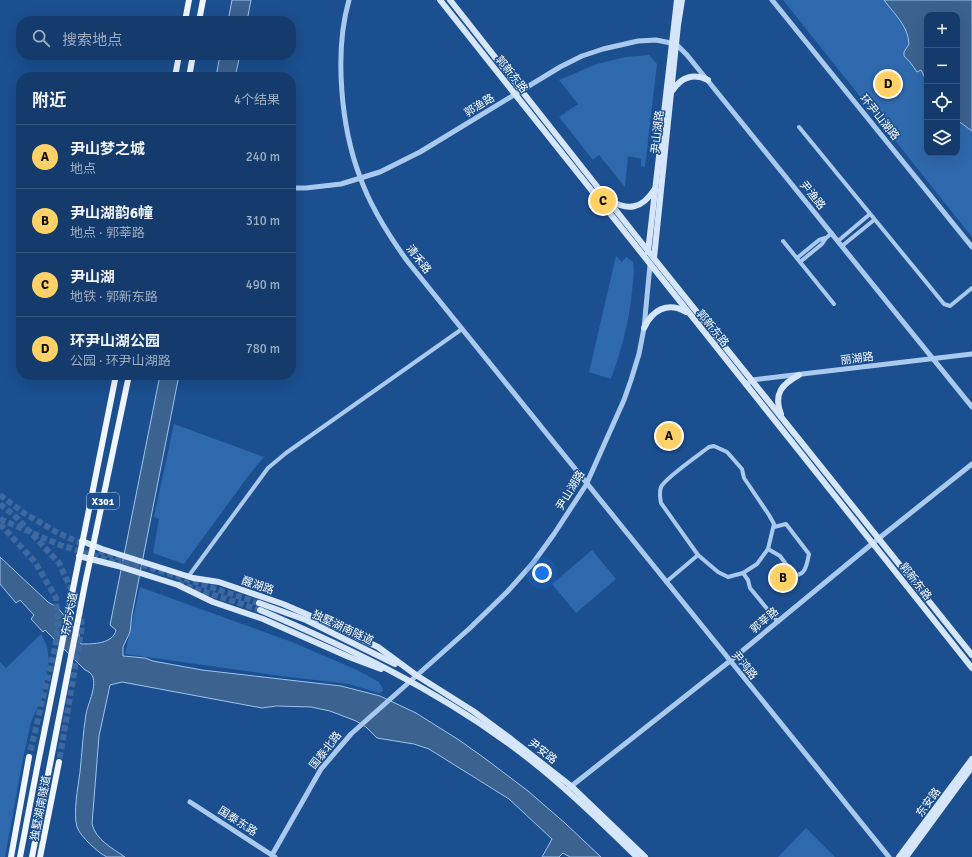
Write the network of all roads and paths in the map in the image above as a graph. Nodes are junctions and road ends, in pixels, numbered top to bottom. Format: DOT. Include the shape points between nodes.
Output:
graph roads {
  1 [pos="188,0"];
  2 [pos="203,0"];
  3 [pos="349,0"];
  4 [pos="440,0"];
  5 [pos="450,0"];
  6 [pos="678,0"];
  7 [pos="682,0"];
  8 [pos="772,0"];
  9 [pos="186,16"];
  10 [pos="200,16"];
  11 [pos="674,43"];
  12 [pos="178,60"];
  13 [pos="192,60"];
  14 [pos="176,72"];
  15 [pos="190,72"];
  16 [pos="708,80"];
  17 [pos="522,91"];
  18 [pos="671,93"];
  19 [pos="516,94"];
  20 [pos="798,127"];
  21 [pos="360,178"];
  22 [pos="655,187"];
  23 [pos="296,188"];
  24 [pos="607,198"];
  25 [pos="870,214"];
  26 [pos="874,220"];
  27 [pos="832,233"];
  28 [pos="826,238"];
  29 [pos="783,241"];
  30 [pos="838,241"];
  31 [pos="842,246"];
  32 [pos="972,247"];
  33 [pos="648,251"];
  34 [pos="654,258"];
  35 [pos="797,258"];
  36 [pos="800,262"];
  37 [pos="650,265"];
  38 [pos="972,288"];
  39 [pos="834,304"];
  40 [pos="689,314"];
  41 [pos="462,328"];
  42 [pos="644,328"];
  43 [pos="972,354"];
  44 [pos="933,359"];
  45 [pos="799,375"];
  46 [pos="115,380"];
  47 [pos="128,380"];
  48 [pos="752,380"];
  49 [pos="746,385"];
  50 [pos="972,407"];
  51 [pos="784,421"];
  52 [pos="972,464"];
  53 [pos="586,485"];
  54 [pos="774,527"];
  55 [pos="878,539"];
  56 [pos="82,541"];
  57 [pos="872,543"];
  58 [pos="94,546"];
  59 [pos="768,549"];
  60 [pos="698,555"];
  61 [pos="79,556"];
  62 [pos="91,559"];
  63 [pos="743,572"];
  64 [pos="188,577"];
  65 [pos="666,582"];
  66 [pos="260,603"];
  67 [pos="260,610"];
  68 [pos="778,622"];
  69 [pos="972,655"];
  70 [pos="730,661"];
  71 [pos="972,668"];
  72 [pos="416,675"];
  73 [pos="410,680"];
  74 [pos="29,757"];
  75 [pos="972,758"];
  76 [pos="59,762"];
  77 [pos="972,768"];
  78 [pos="569,788"];
  79 [pos="190,802"];
  80 [pos="272,856"];
  81 [pos="11,857"];
  82 [pos="20,857"];
  83 [pos="32,857"];
  84 [pos="40,857"];
  85 [pos="637,857"];
  86 [pos="645,857"];
  87 [pos="889,857"];
  88 [pos="899,857"];
  89 [pos="906,857"];
  1 -- 9 [label="main road"];
  2 -- 10 [label="main road"];
  3 -- 21 [label="street, 清禾路" via="343,27 341,73 344,109"];
  4 -- 19 [label="main road, 郭新东路"];
  5 -- 17 [label="main road, 郭新东路"];
  6 -- 11 [label="main road, 尹山湖路"];
  7 -- 11 [label="main road, 尹山湖路"];
  8 -- 32 [label="street, 环尹山湖路"];
  11 -- 16 [label="street, 尹渔路"];
  11 -- 17 [label="street, 郭渔路" via="638,41 603,49 560,67"];
  11 -- 18 [label="main road, 尹山湖路"];
  11 -- 22 [label="main road, 尹山湖路"];
  12 -- 14 [label="main road"];
  13 -- 15 [label="main road"];
  16 -- 18 [label="main road" via="699,76 686,78 676,85"];
  16 -- 27 [label="street, 尹渔路"];
  17 -- 19 [label="street, 郭渔路"];
  17 -- 24 [label="main road, 郭新东路"];
  18 -- 34 [label="main road, 尹山湖路"];
  19 -- 21 [label="street, 郭渔路" via="409,159"];
  19 -- 37 [label="main road, 郭新东路"];
  20 -- 25 [label="street"];
  21 -- 23 [label="street, 郭渔路" via="341,184"];
  21 -- 41 [label="street, 清禾路" via="385,230"];
  22 -- 24 [label="main road" via="646,200 634,206 621,206"];
  22 -- 33 [label="main road, 尹山湖路"];
  24 -- 33 [label="main road, 郭新东路"];
  25 -- 26 [label="street"];
  25 -- 30 [label="street"];
  26 -- 31 [label="street"];
  26 -- 38 [label="street" via="944,304 950,306"];
  27 -- 28 [label="street"];
  27 -- 30 [label="street, 尹渔路"];
  28 -- 35 [label="street" via="819,240"];
  28 -- 36 [label="street"];
  29 -- 35 [label="street"];
  30 -- 31 [label="street, 尹渔路"];
  31 -- 44 [label="street, 尹渔路"];
  33 -- 34 [label="main road, 郭新东路"];
  33 -- 37 [label="main road, 尹山湖路"];
  34 -- 37 [label="main road, 尹山湖路"];
  34 -- 48 [label="main road, 郭新东路"];
  35 -- 36 [label="street"];
  36 -- 39 [label="street"];
  37 -- 40 [label="main road, 郭新东路"];
  37 -- 42 [label="street, 尹山湖路"];
  40 -- 42 [label="main road" via="676,308 664,308 648,319"];
  40 -- 49 [label="main road, 郭新东路"];
  41 -- 53 [label="street, 清禾路"];
  41 -- 64 [label="street" via="268,468"];
  42 -- 53 [label="street, 尹山湖路" via="639,354 624,400"];
  43 -- 44 [label="street, 丽湖路"];
  44 -- 45 [label="street, 丽湖路"];
  44 -- 50 [label="street, 尹渔路"];
  45 -- 48 [label="street, 丽湖路"];
  45 -- 51 [label="main road" via="788,382 780,393 778,404"];
  46 -- 56 [label="main road, 东方大道 / X301"];
  47 -- 58 [label="main road, 东方大道 / X301"];
  48 -- 49 [label="street"];
  48 -- 51 [label="main road, 郭新东路"];
  49 -- 57 [label="main road, 郭新东路"];
  51 -- 55 [label="main road, 郭新东路"];
  52 -- 55 [label="street, 郭莘路"];
  53 -- 65 [label="street, 尹鸿路"];
  53 -- 72 [label="street, 尹山湖路" via="533,563 470,628"];
  54 -- 59 [label="street"];
  54 -- 59 [label="street" via="786,524 809,554 803,572 794,575 780,556"];
  54 -- 60 [label="street" via="769,515 744,478 742,469 726,452 714,446 709,447 667,481 659,494 661,503"];
  55 -- 57 [label="street, 郭莘路"];
  55 -- 69 [label="main road, 郭新东路"];
  56 -- 58 [label="main road, 醒湖路"];
  56 -- 61 [label="main road, 东方大道 / X301"];
  57 -- 68 [label="street, 郭莘路"];
  57 -- 71 [label="main road, 郭新东路"];
  58 -- 62 [label="main road, 东方大道 / X301"];
  58 -- 64 [label="main road, 醒湖路"];
  59 -- 63 [label="street" via="756,564"];
  60 -- 63 [label="street" via="728,577"];
  60 -- 65 [label="street"];
  61 -- 62 [label="main road"];
  61 -- 82 [label="main road, 东方大道 / X301"];
  62 -- 73 [label="main road" via="178,585 213,602 263,619 349,657"];
  62 -- 83 [label="main road, 东方大道 / X301"];
  63 -- 68 [label="street" via="750,588"];
  64 -- 72 [label="main road, 醒湖路" via="219,582 328,623 378,647"];
  65 -- 70 [label="street, 尹鸿路"];
  66 -- 72 [label="main road, 独墅湖南隧道" via="326,629"];
  67 -- 73 [label="main road, 独墅湖南隧道" via="325,638"];
  68 -- 70 [label="street, 郭莘路"];
  70 -- 78 [label="street, 郭莘路"];
  70 -- 87 [label="street, 尹鸿路"];
  72 -- 73 [label="street, 国泰北路"];
  72 -- 78 [label="main road, 尹安路" via="511,738"];
  73 -- 78 [label="main road, 尹安路" via="508,743"];
  73 -- 80 [label="street, 国泰北路" via="359,726 321,769"];
  74 -- 81 [label="main road, 独墅湖南隧道"];
  75 -- 88 [label="main road, 东安路"];
  76 -- 84 [label="main road, 独墅湖南隧道"];
  77 -- 89 [label="main road, 东安路"];
  78 -- 85 [label="main road, 尹安路"];
  78 -- 86 [label="main road, 尹安路"];
  79 -- 80 [label="street, 国泰东路"];
}
